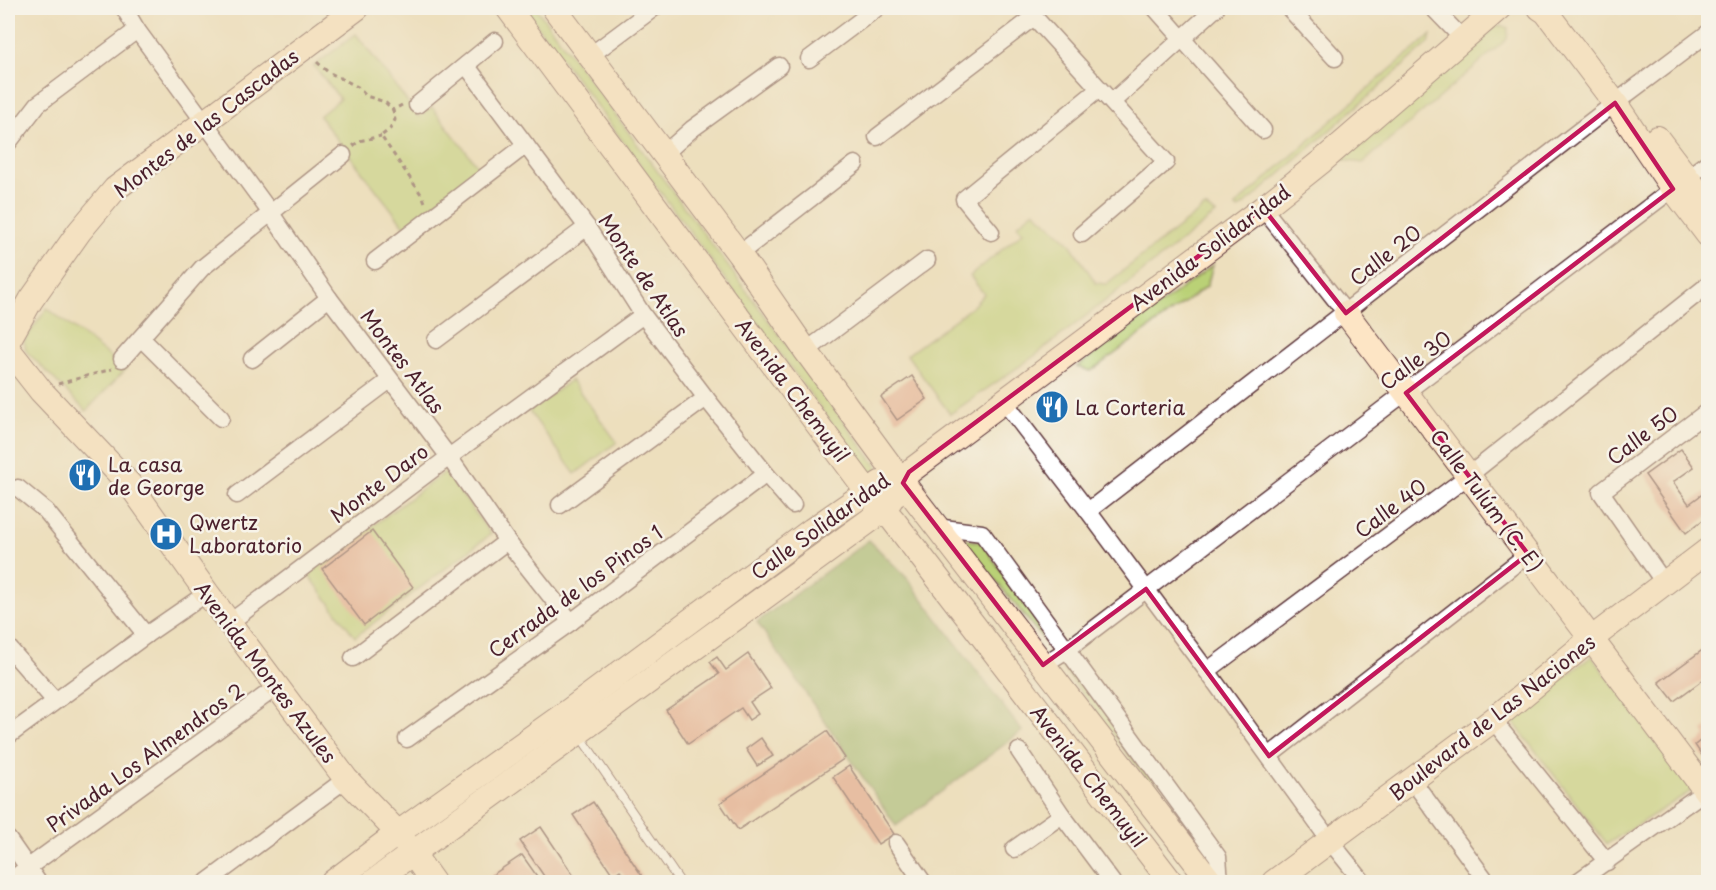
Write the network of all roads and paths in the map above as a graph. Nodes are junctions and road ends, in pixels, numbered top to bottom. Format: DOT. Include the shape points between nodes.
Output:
graph roads {
  1 [pos="124,8"];
  2 [pos="357,8"];
  3 [pos="508,8"];
  4 [pos="554,8"];
  5 [pos="654,8"];
  6 [pos="877,8"];
  7 [pos="1155,8"];
  8 [pos="1216,8"];
  9 [pos="1289,8"];
  10 [pos="1433,8"];
  11 [pos="1498,8"];
  12 [pos="1540,8"];
  13 [pos="1560,8"];
  14 [pos="1030,12"];
  15 [pos="137,30"];
  16 [pos="1708,33"];
  17 [pos="1182,38"];
  18 [pos="1462,38"];
  19 [pos="495,41"];
  20 [pos="303,48"];
  21 [pos="591,55"];
  22 [pos="1335,58"];
  23 [pos="809,60"];
  24 [pos="466,65"];
  25 [pos="779,66"];
  26 [pos="1099,89"];
  27 [pos="1620,100"];
  28 [pos="1112,102"];
  29 [pos="417,105"];
  30 [pos="393,110"];
  31 [pos="204,123"];
  32 [pos="1263,130"];
  33 [pos="381,136"];
  34 [pos="877,137"];
  35 [pos="8,143"];
  36 [pos="526,145"];
  37 [pos="664,154"];
  38 [pos="343,155"];
  39 [pos="1708,162"];
  40 [pos="855,164"];
  41 [pos="1680,184"];
  42 [pos="1708,205"];
  43 [pos="1263,208"];
  44 [pos="270,212"];
  45 [pos="431,218"];
  46 [pos="587,227"];
  47 [pos="991,232"];
  48 [pos="1082,234"];
  49 [pos="1708,235"];
  50 [pos="739,255"];
  51 [pos="927,260"];
  52 [pos="375,261"];
  53 [pos="1708,285"];
  54 [pos="329,298"];
  55 [pos="1346,313"];
  56 [pos="643,315"];
  57 [pos="141,338"];
  58 [pos="436,340"];
  59 [pos="8,341"];
  60 [pos="8,349"];
  61 [pos="806,351"];
  62 [pos="122,359"];
  63 [pos="252,359"];
  64 [pos="390,380"];
  65 [pos="41,391"];
  66 [pos="1406,393"];
  67 [pos="706,398"];
  68 [pos="1003,400"];
  69 [pos="1708,411"];
  70 [pos="221,418"];
  71 [pos="449,457"];
  72 [pos="766,474"];
  73 [pos="902,476"];
  74 [pos="1468,476"];
  75 [pos="18,488"];
  76 [pos="868,492"];
  77 [pos="237,495"];
  78 [pos="560,505"];
  79 [pos="793,505"];
  80 [pos="884,510"];
  81 [pos="1088,511"];
  82 [pos="936,527"];
  83 [pos="507,541"];
  84 [pos="1708,550"];
  85 [pos="1528,554"];
  86 [pos="1665,584"];
  87 [pos="1146,589"];
  88 [pos="207,593"];
  89 [pos="571,622"];
  90 [pos="229,623"];
  91 [pos="146,634"];
  92 [pos="1591,639"];
  93 [pos="8,646"];
  94 [pos="1068,649"];
  95 [pos="353,658"];
  96 [pos="1043,665"];
  97 [pos="1207,671"];
  98 [pos="278,686"];
  99 [pos="55,701"];
  100 [pos="1492,720"];
  101 [pos="578,733"];
  102 [pos="8,736"];
  103 [pos="407,739"];
  104 [pos="1019,751"];
  105 [pos="1269,756"];
  106 [pos="346,779"];
  107 [pos="1412,780"];
  108 [pos="1708,792"];
  109 [pos="1062,815"];
  110 [pos="398,833"];
  111 [pos="8,839"];
  112 [pos="1330,841"];
  113 [pos="896,843"];
  114 [pos="1014,849"];
  115 [pos="413,853"];
  116 [pos="1607,862"];
  117 [pos="28,868"];
  118 [pos="8,882"];
  119 [pos="38,882"];
  120 [pos="207,882"];
  121 [pos="333,882"];
  122 [pos="373,882"];
  123 [pos="433,882"];
  124 [pos="680,882"];
  125 [pos="923,882"];
  126 [pos="1112,882"];
  127 [pos="1171,882"];
  128 [pos="1211,882"];
  129 [pos="1220,882"];
  130 [pos="1274,882"];
  131 [pos="1363,882"];
  132 [pos="1487,882"];
  133 [pos="1577,882"];
  1 -- 15 [label="street, Montes Atlas"];
  2 -- 20 [label="main road, Montes de las Cascadas"];
  3 -- 76 [label="main road, Avenida Chemuyil"];
  4 -- 21 [label="main road, Avenida Chemuyil"];
  5 -- 21 [label="street"];
  6 -- 23 [label="street"];
  7 -- 17 [label="street"];
  8 -- 17 [label="street"];
  9 -- 22 [label="street"];
  10 -- 18 [label="street"];
  11 -- 18 [label="main road, Avenida Solidaridad"];
  12 -- 27 [label="main road"];
  13 -- 27 [label="main road"];
  14 -- 26 [label="street"];
  14 -- 34 [label="street"];
  15 -- 31 [label="street, Montes Atlas"];
  15 -- 35 [label="street" via="38,104"];
  16 -- 27 [label="street, Calle 20"];
  17 -- 28 [label="street"];
  17 -- 32 [label="street"];
  18 -- 43 [label="main road, Avenida Solidaridad"];
  19 -- 24 [label="street"];
  20 -- 30 [label="path" via="328,72"];
  20 -- 31 [label="main road, Montes de las Cascadas"];
  21 -- 37 [label="main road, Avenida Chemuyil"];
  24 -- 29 [label="street"];
  24 -- 36 [label="street, Monte de Atlas"];
  25 -- 37 [label="street"];
  26 -- 28 [label="street"];
  26 -- 47 [label="street" via="964,200"];
  27 -- 41 [label="main road"];
  27 -- 55 [label="street, Calle 20"];
  28 -- 48 [label="street" via="1166,162"];
  29 -- 30 [label="path"];
  30 -- 33 [label="path" via="395,120"];
  31 -- 44 [label="street, Montes Atlas"];
  31 -- 59 [label="main road, Montes de las Cascadas" via="115,189 79,232"];
  33 -- 38 [label="path" via="359,141"];
  33 -- 45 [label="path" via="423,197"];
  36 -- 45 [label="street"];
  36 -- 46 [label="street, Monte de Atlas"];
  37 -- 50 [label="main road, Avenida Chemuyil"];
  38 -- 44 [label="street"];
  39 -- 41 [label="street, Calle 30"];
  40 -- 50 [label="street"];
  41 -- 42 [label="main road"];
  41 -- 49 [label="main road"];
  41 -- 66 [label="street, Calle 30"];
  43 -- 55 [label="street, Calle Tulúm (C. E)"];
  43 -- 68 [label="main road, Avenida Solidaridad"];
  44 -- 54 [label="street, Montes Atlas"];
  44 -- 57 [label="street" via="202,268"];
  45 -- 52 [label="street"];
  46 -- 56 [label="street, Monte de Atlas"];
  46 -- 58 [label="street"];
  50 -- 61 [label="main road, Avenida Chemuyil"];
  51 -- 61 [label="street"];
  53 -- 74 [label="street, Calle 40"];
  54 -- 63 [label="street"];
  54 -- 64 [label="street, Montes Atlas"];
  55 -- 66 [label="main road, Calle Tulúm (C. E)"];
  55 -- 81 [label="street, Calle 20"];
  56 -- 67 [label="street, Monte de Atlas"];
  56 -- 71 [label="street, Monte Daro"];
  57 -- 62 [label="street"];
  57 -- 70 [label="street"];
  60 -- 65 [label="main road, Avenida Montes Azules"];
  61 -- 73 [label="main road, Avenida Chemuyil"];
  62 -- 65 [label="path" via="111,370"];
  64 -- 71 [label="street, Montes Atlas"];
  64 -- 77 [label="street"];
  65 -- 88 [label="main road, Avenida Montes Azules" via="130,486"];
  66 -- 74 [label="main road, Calle Tulúm (C. E)"];
  66 -- 87 [label="street, Calle 30"];
  67 -- 72 [label="street, Monte de Atlas"];
  67 -- 78 [label="street"];
  68 -- 73 [label="main road, Avenida Solidaridad"];
  68 -- 81 [label="street"];
  69 -- 86 [label="street, Calle 50" via="1601,492"];
  71 -- 83 [label="street, Montes Atlas"];
  71 -- 90 [label="street, Monte Daro"];
  72 -- 79 [label="street, Monte de Atlas"];
  72 -- 89 [label="street, Cerrada de los Pinos 1"];
  73 -- 76 [label="main road, Calle Solidaridad"];
  73 -- 80 [label="main road, Calle Solidaridad"];
  73 -- 82 [label="main road, Avenida Chemuyil"];
  74 -- 85 [label="main road, Calle Tulúm (C. E)"];
  74 -- 97 [label="street, Calle 40"];
  75 -- 91 [label="street" via="46,511"];
  76 -- 80 [label="main road, Avenida Chemuyil"];
  76 -- 110 [label="main road, Calle Solidaridad"];
  80 -- 101 [label="main road, Calle Solidaridad"];
  80 -- 127 [label="main road, Avenida Chemuyil"];
  81 -- 87 [label="street"];
  82 -- 94 [label="street" via="982,533"];
  82 -- 96 [label="main road, Avenida Chemuyil"];
  83 -- 89 [label="street, Montes Atlas"];
  83 -- 95 [label="street"];
  84 -- 86 [label="main road, Boulevard de Las Naciones"];
  85 -- 92 [label="main road, Calle Tulúm (C. E)"];
  85 -- 105 [label="street"];
  86 -- 92 [label="main road, Boulevard de Las Naciones"];
  87 -- 94 [label="street, Calle 30"];
  87 -- 97 [label="street"];
  88 -- 90 [label="main road, Avenida Montes Azules"];
  88 -- 91 [label="street"];
  89 -- 103 [label="street, Cerrada de los Pinos 1"];
  90 -- 98 [label="main road, Avenida Montes Azules"];
  91 -- 99 [label="street"];
  92 -- 100 [label="main road, Boulevard de Las Naciones"];
  92 -- 108 [label="main road, Calle Tulúm (C. E)"];
  93 -- 99 [label="street"];
  94 -- 96 [label="street, Calle 30"];
  94 -- 129 [label="street" via="1218,857"];
  96 -- 128 [label="main road, Avenida Chemuyil"];
  97 -- 105 [label="street"];
  98 -- 106 [label="main road, Avenida Montes Azules"];
  98 -- 117 [label="street, Privada Los Almendros 2"];
  99 -- 102 [label="street"];
  100 -- 107 [label="main road, Boulevard de Las Naciones"];
  100 -- 116 [label="street"];
  101 -- 115 [label="main road, Calle Solidaridad"];
  101 -- 124 [label="lane"];
  104 -- 109 [label="street"];
  105 -- 112 [label="street"];
  106 -- 110 [label="main road, Avenida Montes Azules"];
  106 -- 120 [label="street"];
  107 -- 112 [label="main road, Boulevard de Las Naciones"];
  107 -- 132 [label="street"];
  108 -- 116 [label="street"];
  109 -- 114 [label="street"];
  109 -- 126 [label="street"];
  110 -- 115 [label="main road, Avenida Montes Azules"];
  110 -- 121 [label="main road, Calle Solidaridad"];
  111 -- 117 [label="street"];
  112 -- 130 [label="main road, Boulevard de Las Naciones"];
  112 -- 131 [label="street"];
  113 -- 125 [label="street"];
  115 -- 122 [label="main road, Calle Solidaridad"];
  115 -- 123 [label="main road, Avenida Montes Azules"];
  116 -- 133 [label="street"];
  117 -- 118 [label="street, Privada Los Almendros 2"];
  117 -- 119 [label="street"];
}
